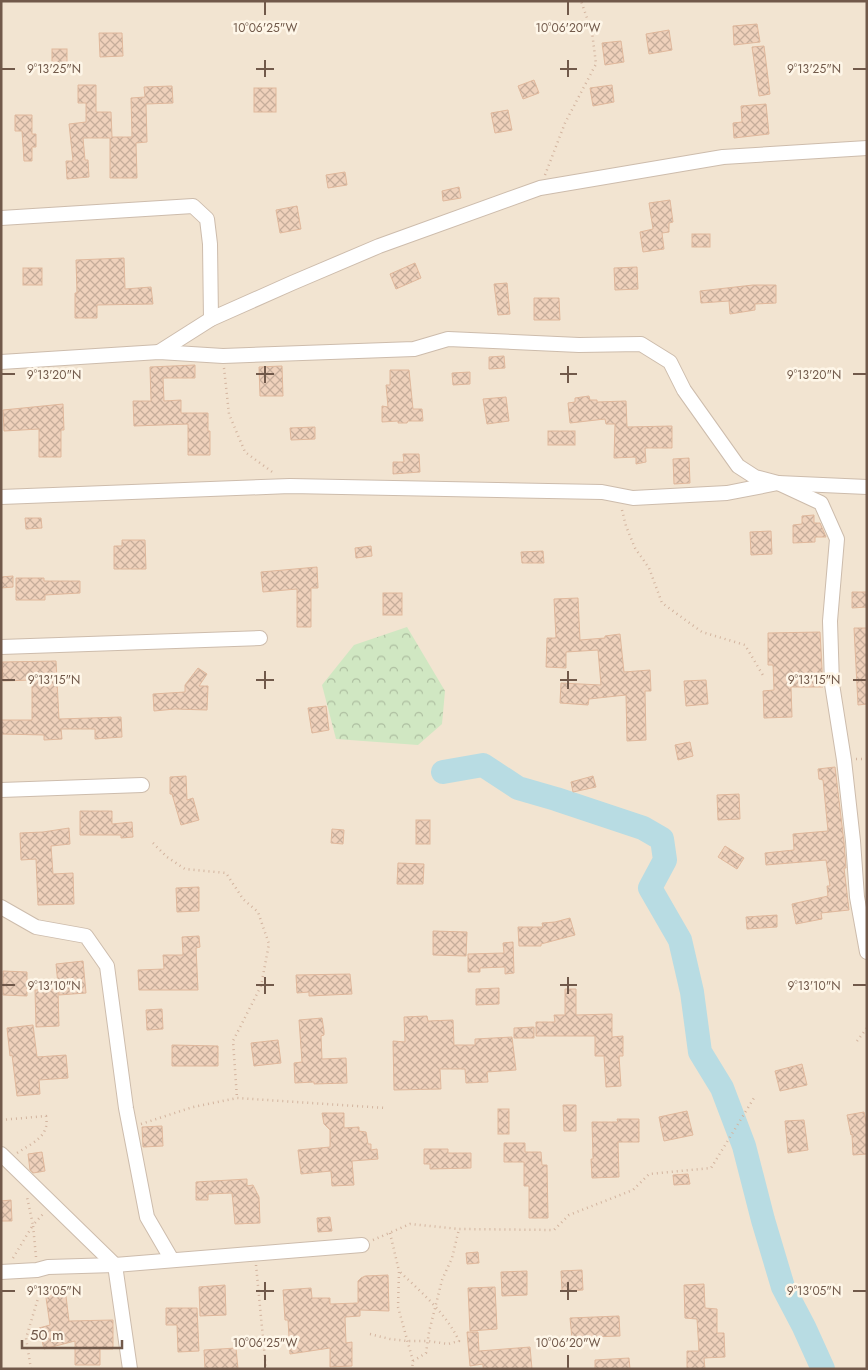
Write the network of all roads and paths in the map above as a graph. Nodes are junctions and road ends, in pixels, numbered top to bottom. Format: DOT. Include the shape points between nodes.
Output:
graph roads {
  1 [pos="581,1"];
  2 [pos="867,148"];
  3 [pos="540,188"];
  4 [pos="1,218"];
  5 [pos="211,319"];
  6 [pos="159,352"];
  7 [pos="223,356"];
  8 [pos="1,362"];
  9 [pos="778,483"];
  10 [pos="290,486"];
  11 [pos="867,487"];
  12 [pos="1,497"];
  13 [pos="622,509"];
  14 [pos="260,638"];
  15 [pos="1,647"];
  16 [pos="764,677"];
  17 [pos="142,785"];
  18 [pos="1,790"];
  19 [pos="153,843"];
  20 [pos="1,907"];
  21 [pos="867,952"];
  22 [pos="867,1028"];
  23 [pos="857,1041"];
  24 [pos="237,1098"];
  25 [pos="754,1098"];
  26 [pos="385,1108"];
  27 [pos="1,1120"];
  28 [pos="130,1128"];
  29 [pos="4,1156"];
  30 [pos="21,1173"];
  31 [pos="52,1204"];
  32 [pos="33,1225"];
  33 [pos="459,1229"];
  34 [pos="390,1233"];
  35 [pos="362,1246"];
  36 [pos="256,1254"];
  37 [pos="172,1260"];
  38 [pos="114,1265"];
  39 [pos="42,1268"];
  40 [pos="399,1271"];
  41 [pos="3,1272"];
  42 [pos="435,1306"];
  43 [pos="370,1334"];
  44 [pos="407,1341"];
  45 [pos="428,1341"];
  46 [pos="413,1361"];
  47 [pos="31,1369"];
  48 [pos="130,1369"];
  49 [pos="266,1369"];
  50 [pos="412,1369"];
  1 -- 3 [label="path" via="592,32 596,64 566,123"];
  2 -- 3 [label="street" via="723,157"];
  3 -- 5 [label="street" via="379,246"];
  4 -- 5 [label="street" via="193,206 207,219"];
  5 -- 6 [label="street"];
  6 -- 7 [label="street"];
  6 -- 8 [label="street"];
  7 -- 9 [label="street" via="414,349 448,339 579,345 641,344 670,362 684,390 738,466 755,478"];
  7 -- 10 [label="path" via="229,414 246,452"];
  9 -- 10 [label="street" via="727,493 632,498 602,492"];
  9 -- 11 [label="street"];
  9 -- 21 [label="street" via="820,503 837,539 830,621 832,684 844,760 857,897"];
  10 -- 12 [label="street"];
  13 -- 16 [label="path" via="634,548 649,568 662,603 702,632 745,645"];
  14 -- 15 [label="street"];
  17 -- 18 [label="street"];
  19 -- 24 [label="path" via="185,869 226,874 258,912 269,944 261,986 233,1041"];
  20 -- 28 [label="street" via="36,927 86,936 107,966"];
  22 -- 23 [label="path"];
  24 -- 26 [label="path"];
  24 -- 28 [label="path" via="193,1107"];
  25 -- 33 [label="path" via="711,1168 649,1174 633,1190 569,1215 554,1230"];
  27 -- 29 [label="path" via="46,1116 48,1125 43,1136"];
  28 -- 37 [label="street" via="147,1217"];
  29 -- 30 [label="street"];
  30 -- 31 [label="street"];
  30 -- 32 [label="path"];
  31 -- 32 [label="path"];
  31 -- 38 [label="street"];
  32 -- 39 [label="path"];
  32 -- 41 [label="path"];
  33 -- 34 [label="path" via="410,1224"];
  33 -- 42 [label="path"];
  34 -- 35 [label="path"];
  34 -- 40 [label="path"];
  35 -- 36 [label="street"];
  36 -- 37 [label="street"];
  36 -- 49 [label="path"];
  37 -- 38 [label="street"];
  38 -- 39 [label="street"];
  38 -- 48 [label="street"];
  39 -- 41 [label="street"];
  39 -- 47 [label="path" via="26,1338"];
  40 -- 42 [label="path"];
  40 -- 44 [label="path" via="398,1307"];
  42 -- 45 [label="path"];
  42 -- 45 [label="path" via="459,1341 448,1344"];
  43 -- 44 [label="path"];
  44 -- 45 [label="path"];
  44 -- 46 [label="path"];
  45 -- 46 [label="path" via="426,1354"];
  46 -- 50 [label="path"];
}
